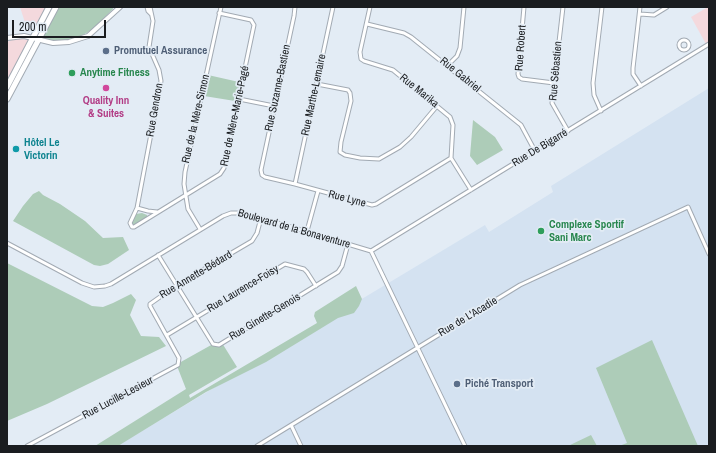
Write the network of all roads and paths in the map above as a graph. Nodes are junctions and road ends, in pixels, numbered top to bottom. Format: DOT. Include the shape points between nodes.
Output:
graph roads {
  1 [pos="49,7"];
  2 [pos="56,7"];
  3 [pos="120,7"];
  4 [pos="147,7"];
  5 [pos="150,7"];
  6 [pos="221,7"];
  7 [pos="295,7"];
  8 [pos="333,7"];
  9 [pos="370,7"];
  10 [pos="464,7"];
  11 [pos="524,7"];
  12 [pos="563,7"];
  13 [pos="602,7"];
  14 [pos="640,7"];
  15 [pos="667,7"];
  16 [pos="219,13"];
  17 [pos="151,14"];
  18 [pos="640,14"];
  19 [pos="367,24"];
  20 [pos="7,38"];
  21 [pos="36,39"];
  22 [pos="709,44"];
  23 [pos="687,49"];
  24 [pos="692,55"];
  25 [pos="448,65"];
  26 [pos="554,83"];
  27 [pos="317,84"];
  28 [pos="641,86"];
  29 [pos="7,87"];
  30 [pos="7,99"];
  31 [pos="239,99"];
  32 [pos="274,106"];
  33 [pos="437,106"];
  34 [pos="601,110"];
  35 [pos="568,130"];
  36 [pos="536,150"];
  37 [pos="451,158"];
  38 [pos="261,170"];
  39 [pos="295,184"];
  40 [pos="471,190"];
  41 [pos="318,191"];
  42 [pos="186,196"];
  43 [pos="137,208"];
  44 [pos="159,212"];
  45 [pos="261,218"];
  46 [pos="200,229"];
  47 [pos="307,232"];
  48 [pos="7,243"];
  49 [pos="348,244"];
  50 [pos="371,251"];
  51 [pos="709,254"];
  52 [pos="158,255"];
  53 [pos="177,285"];
  54 [pos="316,286"];
  55 [pos="197,317"];
  56 [pos="167,335"];
  57 [pos="418,347"];
  58 [pos="291,425"];
  59 [pos="27,446"];
  60 [pos="257,446"];
  61 [pos="301,446"];
  62 [pos="465,446"];
  1 -- 21 [label="main road"];
  2 -- 21 [label="main road"];
  3 -- 21 [label="street" via="81,39 60,43"];
  4 -- 17 [label="street, Rue Gendron"];
  5 -- 17 [label="street, Rue Gendron"];
  6 -- 16 [label="street, Rue de la Mère-Simon"];
  7 -- 32 [label="street, Rue Suzanne-Bastien"];
  8 -- 27 [label="street, Rue Marthe-Lemaire"];
  9 -- 19 [label="street, Rue Marika"];
  10 -- 25 [label="street" via="460,48 457,56"];
  11 -- 26 [label="street, Rue Robert" via="519,77"];
  12 -- 26 [label="street, Rue Sébastien"];
  13 -- 34 [label="street" via="593,83 594,95"];
  14 -- 18 [label="street"];
  15 -- 18 [label="street" via="654,15"];
  16 -- 31 [label="street, Rue de Mère-Marie-Pagé" via="251,20 254,25"];
  16 -- 42 [label="street, Rue de la Mère-Simon" via="185,172"];
  17 -- 43 [label="street, Rue Gendron" via="153,21 149,47 161,82"];
  18 -- 28 [label="street" via="633,68"];
  19 -- 25 [label="street, Rue Gabriel" via="408,35"];
  19 -- 33 [label="street, Rue Marika" via="360,52 361,59 393,70"];
  20 -- 21 [label="street" via="24,36"];
  21 -- 29 [label="main road"];
  21 -- 30 [label="main road"];
  22 -- 24 [label="street, Rue De Bigarré"];
  23 -- 24 [label="street"];
  24 -- 28 [label="street, Rue De Bigarré"];
  25 -- 36 [label="street, Rue Gabriel" via="521,124"];
  26 -- 35 [label="street, Rue Sébastien" via="552,103"];
  27 -- 33 [label="street" via="348,90 350,93 351,101 340,152 360,158 379,159 400,147"];
  27 -- 39 [label="street, Rue Marthe-Lemaire"];
  28 -- 34 [label="street, Rue De Bigarré"];
  31 -- 32 [label="street"];
  31 -- 42 [label="street, Rue de Mère-Marie-Pagé" via="222,172"];
  32 -- 38 [label="street, Rue Suzanne-Bastien"];
  33 -- 37 [label="street, Rue Marika" via="453,122"];
  34 -- 35 [label="street, Rue De Bigarré"];
  35 -- 36 [label="street, Rue De Bigarré"];
  36 -- 40 [label="street, Rue De Bigarré"];
  37 -- 40 [label="street"];
  37 -- 41 [label="street, Rue Lyne" via="372,205"];
  38 -- 39 [label="street, Rue Lyne" via="265,177"];
  39 -- 41 [label="street, Rue Lyne"];
  40 -- 50 [label="street, Rue De Bigarré"];
  41 -- 47 [label="street"];
  42 -- 44 [label="street, Rue de Mère-Marie-Pagé"];
  42 -- 46 [label="street, Rue de la Mère-Simon" via="188,209"];
  43 -- 44 [label="street"];
  43 -- 44 [label="street, Rue de Mère-Marie-Pagé" via="130,221 132,227"];
  45 -- 46 [label="street, Boulevard de la Bonaventure" via="231,213"];
  45 -- 47 [label="street, Boulevard de la Bonaventure"];
  45 -- 53 [label="street, Rue Annette-Bédard" via="252,241"];
  46 -- 52 [label="street, Boulevard de la Bonaventure"];
  47 -- 49 [label="street, Boulevard de la Bonaventure"];
  48 -- 52 [label="street, Boulevard de la Bonaventure" via="94,287 111,284"];
  49 -- 50 [label="street, Boulevard de la Bonaventure"];
  49 -- 54 [label="street, Rue Ginette-Genois" via="340,269"];
  50 -- 57 [label="street"];
  51 -- 57 [label="street, Rue de L'Acadie" via="688,207 520,285"];
  52 -- 53 [label="street, Rue Ginette-Genois"];
  53 -- 55 [label="street, Rue Ginette-Genois"];
  53 -- 56 [label="street, Rue Annette-Bédard" via="150,304"];
  54 -- 55 [label="street, Rue Laurence-Foisy" via="307,272 285,264"];
  54 -- 55 [label="street, Rue Ginette-Genois" via="219,345 213,344"];
  55 -- 56 [label="street, Rue Laurence-Foisy"];
  56 -- 59 [label="street, Rue Lucille-Lesieur" via="179,358 177,366"];
  57 -- 58 [label="street, Rue de L'Acadie"];
  57 -- 62 [label="street"];
  58 -- 60 [label="street, Rue de L'Acadie"];
  58 -- 61 [label="street"];
}
